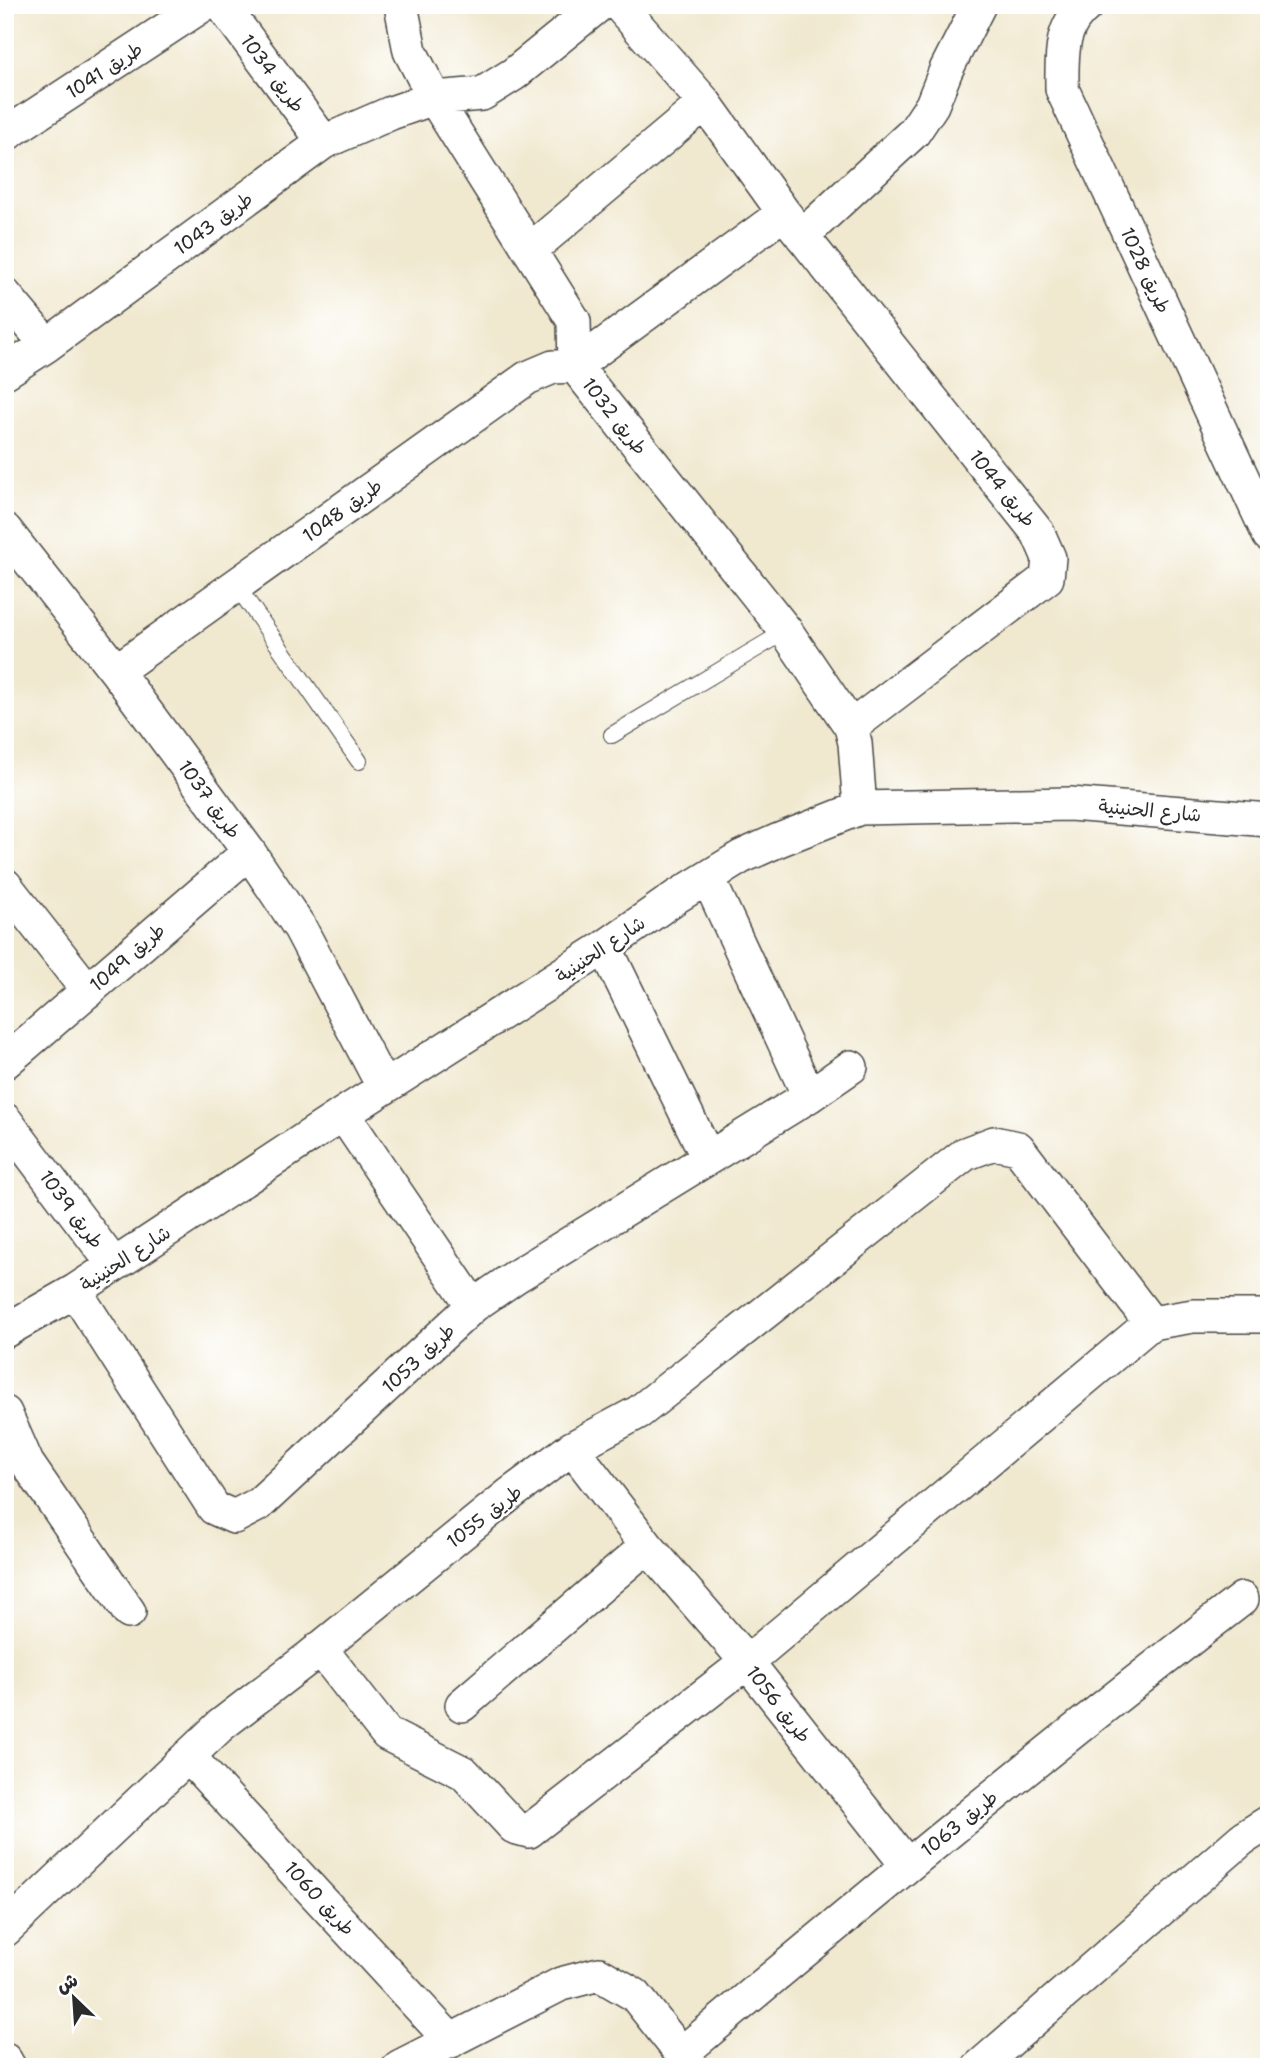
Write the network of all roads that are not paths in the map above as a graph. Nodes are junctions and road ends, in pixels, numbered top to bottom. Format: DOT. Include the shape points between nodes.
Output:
graph roads {
  1 [pos="203,5"];
  2 [pos="222,5"];
  3 [pos="401,5"];
  4 [pos="599,5"];
  5 [pos="619,5"];
  6 [pos="979,5"];
  7 [pos="1087,5"];
  8 [pos="434,98"];
  9 [pos="705,103"];
  10 [pos="5,135"];
  11 [pos="324,142"];
  12 [pos="793,224"];
  13 [pos="530,250"];
  14 [pos="5,295"];
  15 [pos="47,345"];
  16 [pos="575,366"];
  17 [pos="5,372"];
  18 [pos="1269,535"];
  19 [pos="8,539"];
  20 [pos="236,585"];
  21 [pos="786,631"];
  22 [pos="117,671"];
  23 [pos="851,727"];
  24 [pos="612,735"];
  25 [pos="359,761"];
  26 [pos="860,807"];
  27 [pos="1269,820"];
  28 [pos="248,852"];
  29 [pos="708,878"];
  30 [pos="5,886"];
  31 [pos="605,947"];
  32 [pos="88,991"];
  33 [pos="5,1062"];
  34 [pos="851,1066"];
  35 [pos="384,1088"];
  36 [pos="810,1096"];
  37 [pos="343,1114"];
  38 [pos="5,1120"];
  39 [pos="708,1158"];
  40 [pos="114,1265"];
  41 [pos="75,1291"];
  42 [pos="473,1306"];
  43 [pos="1269,1316"];
  44 [pos="1151,1323"];
  45 [pos="5,1331"];
  46 [pos="5,1413"];
  47 [pos="572,1448"];
  48 [pos="16,1468"];
  49 [pos="647,1546"];
  50 [pos="1242,1600"];
  51 [pos="128,1612"];
  52 [pos="320,1648"];
  53 [pos="747,1662"];
  54 [pos="462,1705"];
  55 [pos="188,1755"];
  56 [pos="1269,1822"];
  57 [pos="907,1865"];
  58 [pos="5,1930"];
  59 [pos="452,2041"];
  60 [pos="5,2060"];
  61 [pos="686,2060"];
  62 [pos="9,2067"];
  63 [pos="399,2067"];
  64 [pos="979,2067"];
  1 -- 10 [label="street, طريق 1041"];
  2 -- 11 [label="street, طريق 1034"];
  3 -- 8 [label="street, طريق 1032" via="410,51"];
  4 -- 8 [label="street" via="482,94"];
  5 -- 9 [label="street, طريق 1044"];
  6 -- 12 [label="street" via="932,105 914,132"];
  7 -- 18 [label="street, طريق 1028" via="1067,29 1062,89"];
  8 -- 11 [label="street, طريق 1043"];
  8 -- 13 [label="street, طريق 1032"];
  9 -- 12 [label="street, طريق 1044"];
  9 -- 13 [label="street"];
  11 -- 15 [label="street, طريق 1043"];
  12 -- 16 [label="street"];
  12 -- 23 [label="street, طريق 1044" via="1038,533 1049,558 1047,578"];
  13 -- 16 [label="street, طريق 1032" via="573,321"];
  14 -- 15 [label="street"];
  15 -- 17 [label="street, طريق 1043"];
  16 -- 20 [label="street, طريق 1048" via="552,367 527,378"];
  16 -- 21 [label="street, طريق 1032"];
  19 -- 22 [label="street, طريق 1037"];
  20 -- 22 [label="street, طريق 1048"];
  20 -- 25 [label="lane"];
  21 -- 23 [label="street, طريق 1032"];
  21 -- 24 [label="lane"];
  22 -- 28 [label="street, طريق 1037"];
  23 -- 26 [label="street, طريق 1032"];
  26 -- 27 [label="street, شارع الحنينية" via="1070,803"];
  26 -- 29 [label="street, شارع الحنينية" via="741,857"];
  28 -- 32 [label="street, طريق 1049"];
  28 -- 35 [label="street, طريق 1037" via="300,928"];
  29 -- 31 [label="street, شارع الحنينية"];
  29 -- 36 [label="street"];
  30 -- 32 [label="street"];
  31 -- 35 [label="street, شارع الحنينية"];
  31 -- 39 [label="street"];
  32 -- 33 [label="street, طريق 1049"];
  34 -- 36 [label="street, طريق 1053"];
  35 -- 37 [label="street, شارع الحنينية"];
  36 -- 39 [label="street, طريق 1053"];
  37 -- 40 [label="street, شارع الحنينية"];
  37 -- 42 [label="street"];
  38 -- 40 [label="street, طريق 1039"];
  39 -- 42 [label="street, طريق 1053"];
  40 -- 41 [label="street, شارع الحنينية"];
  41 -- 42 [label="street, طريق 1053" via="214,1508 234,1517 259,1504"];
  41 -- 45 [label="street, شارع الحنينية"];
  43 -- 44 [label="street" via="1194,1316"];
  44 -- 47 [label="street, طريق 1055" via="1018,1148 995,1143 965,1154 639,1412"];
  44 -- 53 [label="street"];
  46 -- 48 [label="street"];
  47 -- 49 [label="street, طريق 1056"];
  47 -- 52 [label="street, طريق 1055"];
  48 -- 51 [label="street"];
  49 -- 53 [label="street, طريق 1056"];
  49 -- 54 [label="street"];
  50 -- 57 [label="street, طريق 1063"];
  52 -- 53 [label="street" via="387,1734 464,1773 521,1830 529,1830"];
  52 -- 55 [label="street, طريق 1055"];
  53 -- 57 [label="street, طريق 1056"];
  55 -- 58 [label="street, طريق 1055"];
  55 -- 59 [label="street, طريق 1060"];
  56 -- 64 [label="street" via="1242,1839"];
  57 -- 61 [label="street, طريق 1063"];
  59 -- 61 [label="street" via="561,1983 599,1974 635,1995"];
  59 -- 63 [label="street"];
  60 -- 62 [label="street"];
}
